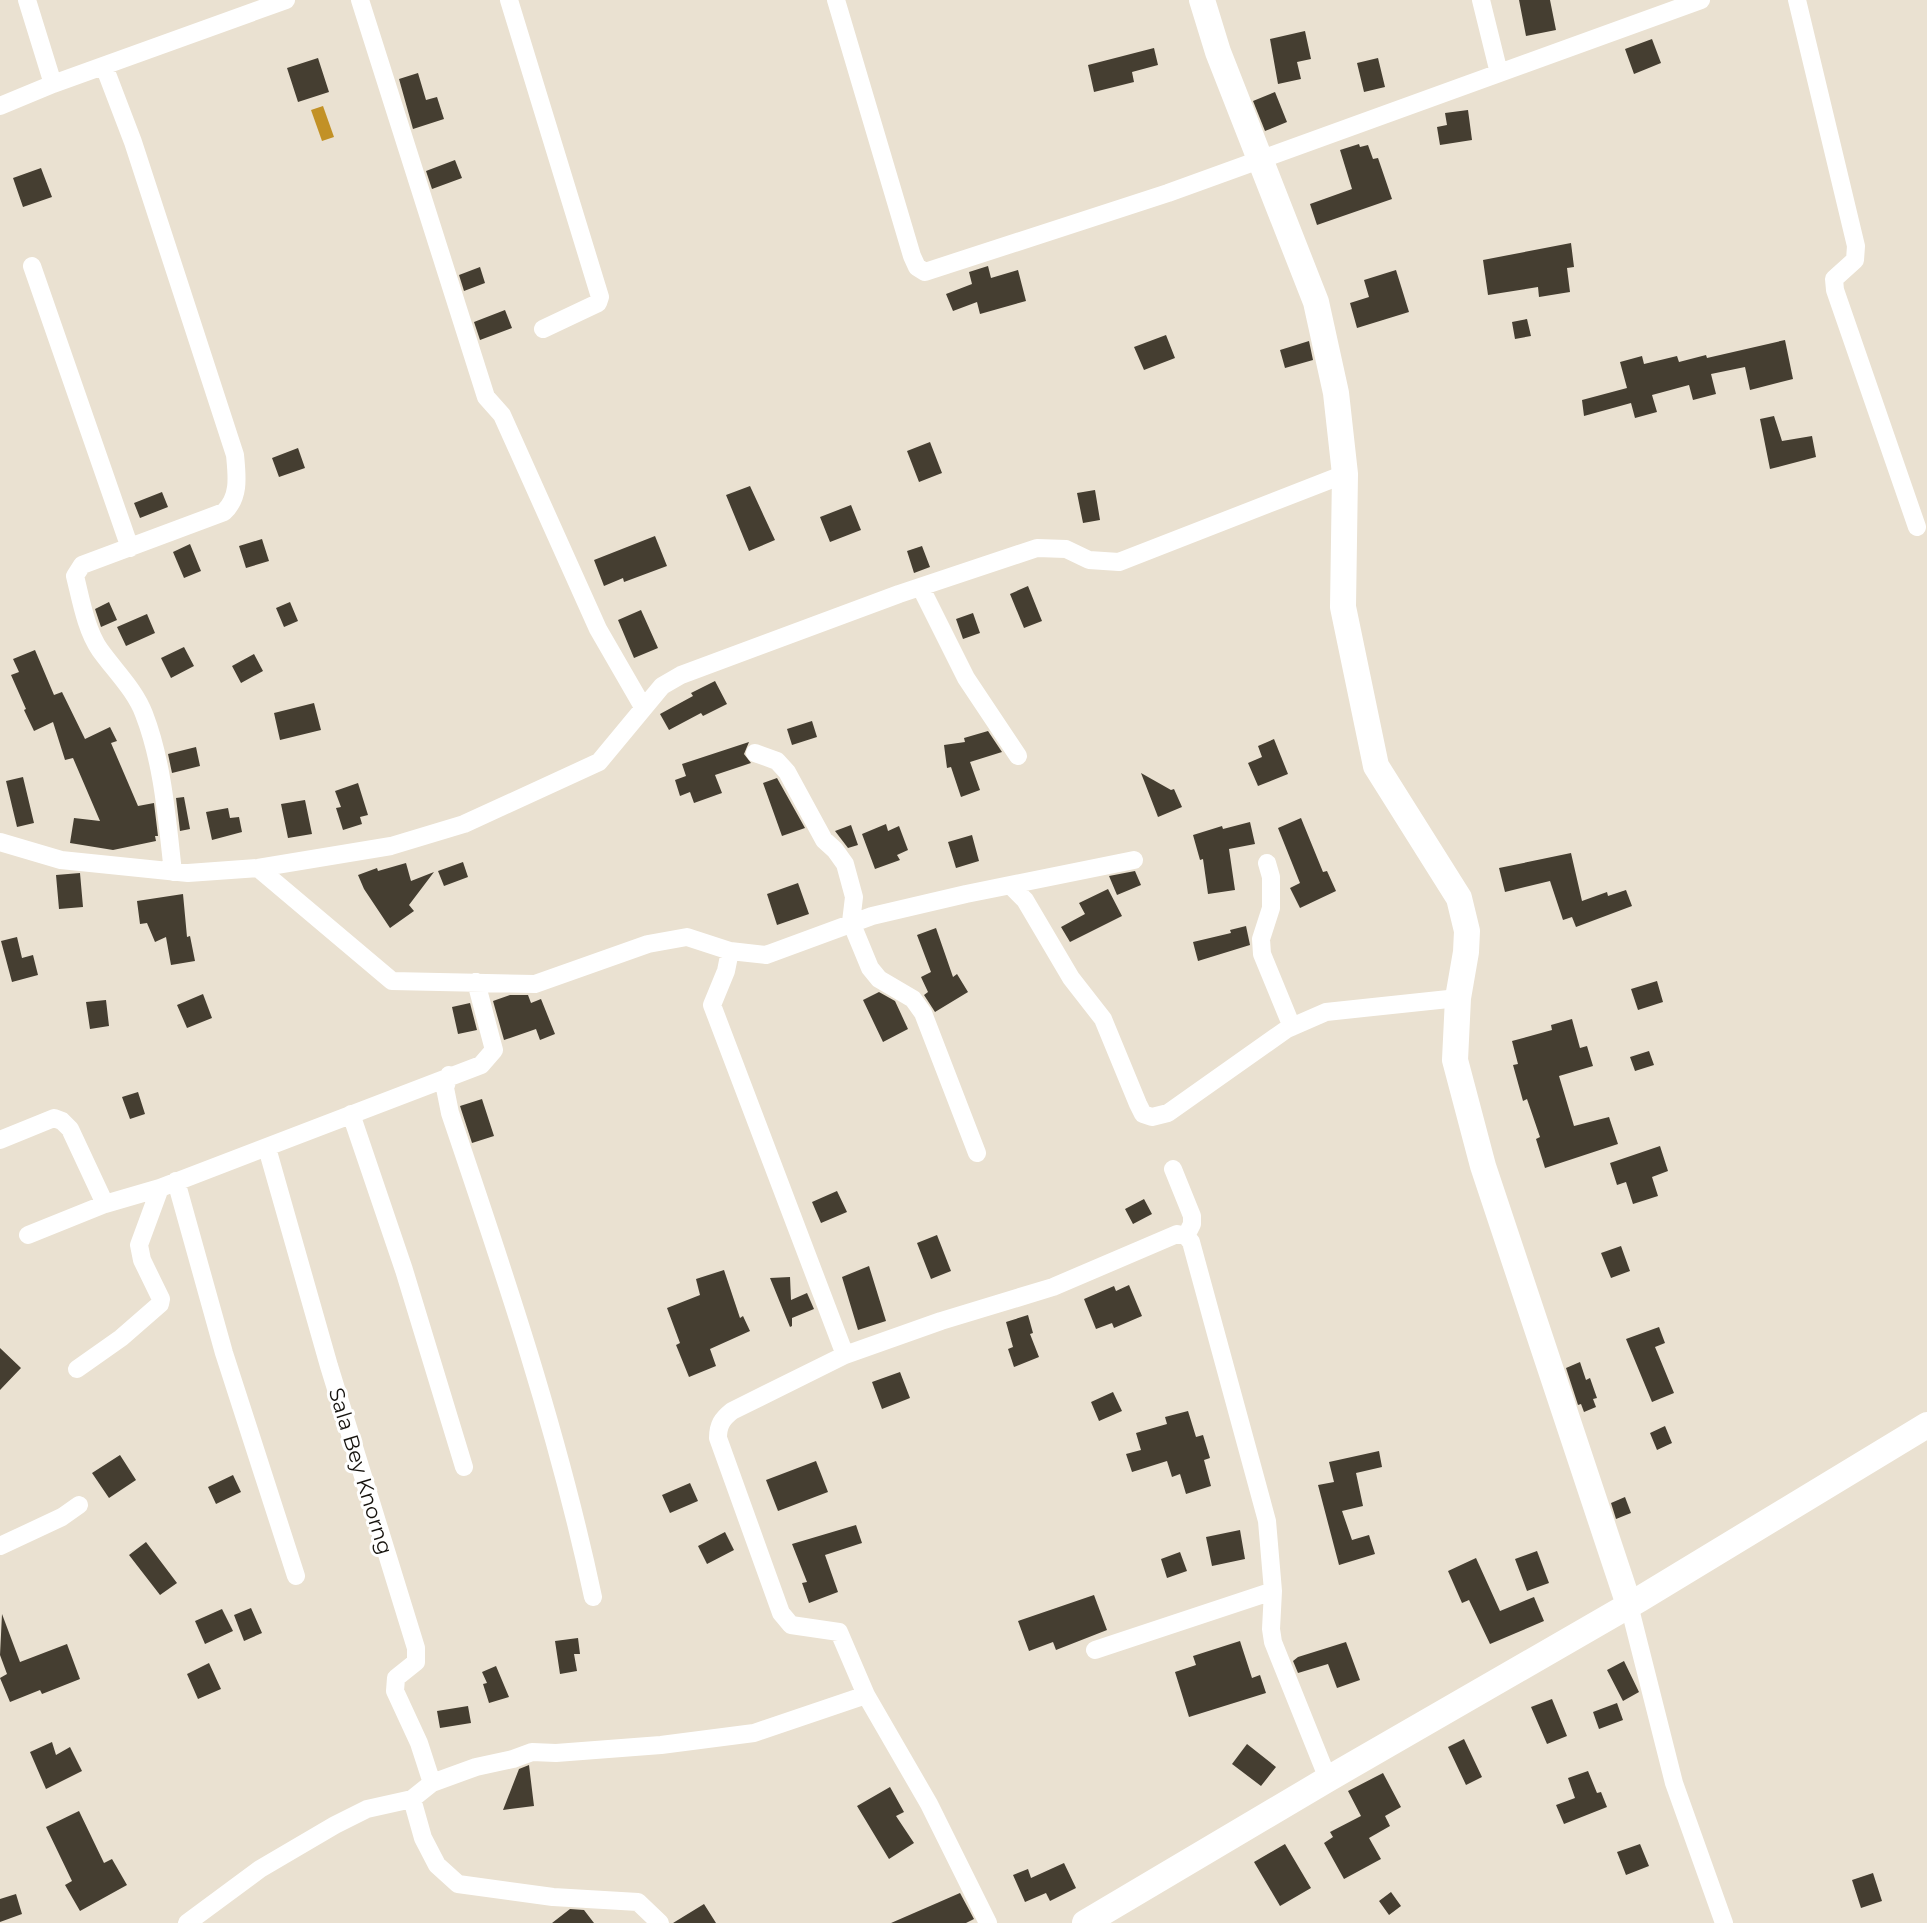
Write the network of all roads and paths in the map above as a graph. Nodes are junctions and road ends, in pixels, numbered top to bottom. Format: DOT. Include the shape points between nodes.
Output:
graph roads {
  1 [pos="27,0"];
  2 [pos="286,0"];
  3 [pos="360,0"];
  4 [pos="509,0"];
  5 [pos="836,0"];
  6 [pos="1202,0"];
  7 [pos="1481,0"];
  8 [pos="1701,0"];
  9 [pos="1797,0"];
  10 [pos="104,66"];
  11 [pos="1499,73"];
  12 [pos="53,84"];
  13 [pos="0,106"];
  14 [pos="1262,159"];
  15 [pos="32,266"];
  16 [pos="543,329"];
  17 [pos="1345,474"];
  18 [pos="1917,527"];
  19 [pos="130,548"];
  20 [pos="921,588"];
  21 [pos="643,707"];
  22 [pos="755,753"];
  23 [pos="1018,756"];
  24 [pos="0,842"];
  25 [pos="1134,860"];
  26 [pos="1267,863"];
  27 [pos="258,868"];
  28 [pos="173,872"];
  29 [pos="1010,885"];
  30 [pos="851,922"];
  31 [pos="730,951"];
  32 [pos="476,982"];
  33 [pos="1458,998"];
  34 [pos="1292,1027"];
  35 [pos="449,1076"];
  36 [pos="351,1114"];
  37 [pos="0,1140"];
  38 [pos="267,1148"];
  39 [pos="977,1153"];
  40 [pos="1173,1169"];
  41 [pos="168,1185"];
  42 [pos="105,1204"];
  43 [pos="28,1235"];
  44 [pos="1186,1236"];
  45 [pos="845,1355"];
  46 [pos="77,1369"];
  47 [pos="1927,1425"];
  48 [pos="464,1467"];
  49 [pos="79,1505"];
  50 [pos="0,1546"];
  51 [pos="296,1576"];
  52 [pos="1273,1590"];
  53 [pos="593,1597"];
  54 [pos="1634,1602"];
  55 [pos="1095,1650"];
  56 [pos="866,1695"];
  57 [pos="1328,1779"];
  58 [pos="432,1783"];
  59 [pos="412,1799"];
  60 [pos="187,1923"];
  61 [pos="660,1923"];
  62 [pos="988,1923"];
  63 [pos="1085,1923"];
  64 [pos="1724,1923"];
  1 -- 12 [label="street"];
  2 -- 10 [label="street"];
  3 -- 21 [label="street" via="486,397 502,416 598,629"];
  4 -- 16 [label="street" via="600,297 598,303"];
  5 -- 14 [label="street" via="912,256 917,267 925,272"];
  6 -- 14 [label="street" via="1218,52"];
  7 -- 11 [label="street"];
  8 -- 11 [label="street"];
  9 -- 18 [label="street" via="1856,246 1855,260 1834,279 1835,290"];
  10 -- 12 [label="street"];
  10 -- 19 [label="street" via="163,234 235,455 237,474 235,497 224,512"];
  11 -- 14 [label="street"];
  12 -- 13 [label="street"];
  14 -- 17 [label="street" via="1316,302 1336,393"];
  15 -- 19 [label="street"];
  17 -- 20 [label="street" via="1119,562 1089,560 1066,549 1037,548"];
  17 -- 33 [label="street" via="1343,607 1376,766 1459,898 1467,931"];
  19 -- 28 [label="street" via="82,565 75,576 99,649 144,712 160,780"];
  20 -- 21 [label="street" via="681,675 662,686"];
  20 -- 23 [label="street" via="966,678"];
  21 -- 27 [label="street" via="599,762 464,824 391,846"];
  22 -- 30 [label="street" via="777,761 787,772 824,840 845,864 854,897"];
  24 -- 28 [label="street" via="61,860"];
  25 -- 29 [label="street"];
  26 -- 34 [label="street" via="1271,908 1261,939 1262,954"];
  27 -- 28 [label="street"];
  27 -- 32 [label="street" via="392,981"];
  29 -- 30 [label="street"];
  29 -- 34 [label="street" via="1025,900 1071,978 1103,1019 1143,1114 1152,1117 1168,1113"];
  30 -- 31 [label="street" via="766,955"];
  30 -- 39 [label="street" via="870,968 879,979 908,996 923,1013"];
  31 -- 32 [label="street" via="687,937 648,944 534,984"];
  31 -- 45 [label="street" via="712,1005"];
  32 -- 35 [label="street" via="494,1050 481,1065"];
  33 -- 34 [label="street" via="1326,1012"];
  33 -- 54 [label="street" via="1455,1060 1483,1166"];
  35 -- 36 [label="street"];
  35 -- 53 [label="street" via="445,1088 450,1113 524,1336 577,1519"];
  36 -- 38 [label="street"];
  36 -- 48 [label="street"];
  37 -- 42 [label="street" via="48,1118 62,1121 70,1129"];
  38 -- 41 [label="street"];
  38 -- 58 [label="street, Sala Bey Knorng" via="416,1648 416,1662 396,1678 395,1691"];
  40 -- 44 [label="street" via="1192,1216"];
  41 -- 42 [label="street"];
  41 -- 46 [label="street" via="139,1245 160,1304"];
  41 -- 51 [label="street"];
  42 -- 43 [label="street"];
  44 -- 45 [label="street" via="1177,1234 1053,1287 941,1320"];
  44 -- 52 [label="street" via="1191,1242 1262,1498"];
  45 -- 56 [label="street" via="732,1411 718,1427 718,1438 781,1613 791,1625 839,1632"];
  47 -- 54 [label="street"];
  49 -- 50 [label="street"];
  52 -- 55 [label="street"];
  52 -- 57 [label="street" via="1273,1642"];
  54 -- 57 [label="street"];
  54 -- 64 [label="street" via="1674,1783"];
  56 -- 58 [label="street" via="754,1733 661,1745 532,1752"];
  56 -- 62 [label="street" via="928,1804"];
  57 -- 63 [label="street"];
  58 -- 59 [label="street"];
  59 -- 60 [label="street" via="366,1809 334,1825 260,1869"];
  59 -- 61 [label="street" via="423,1838 437,1865 458,1884 553,1897 638,1902"];
}
